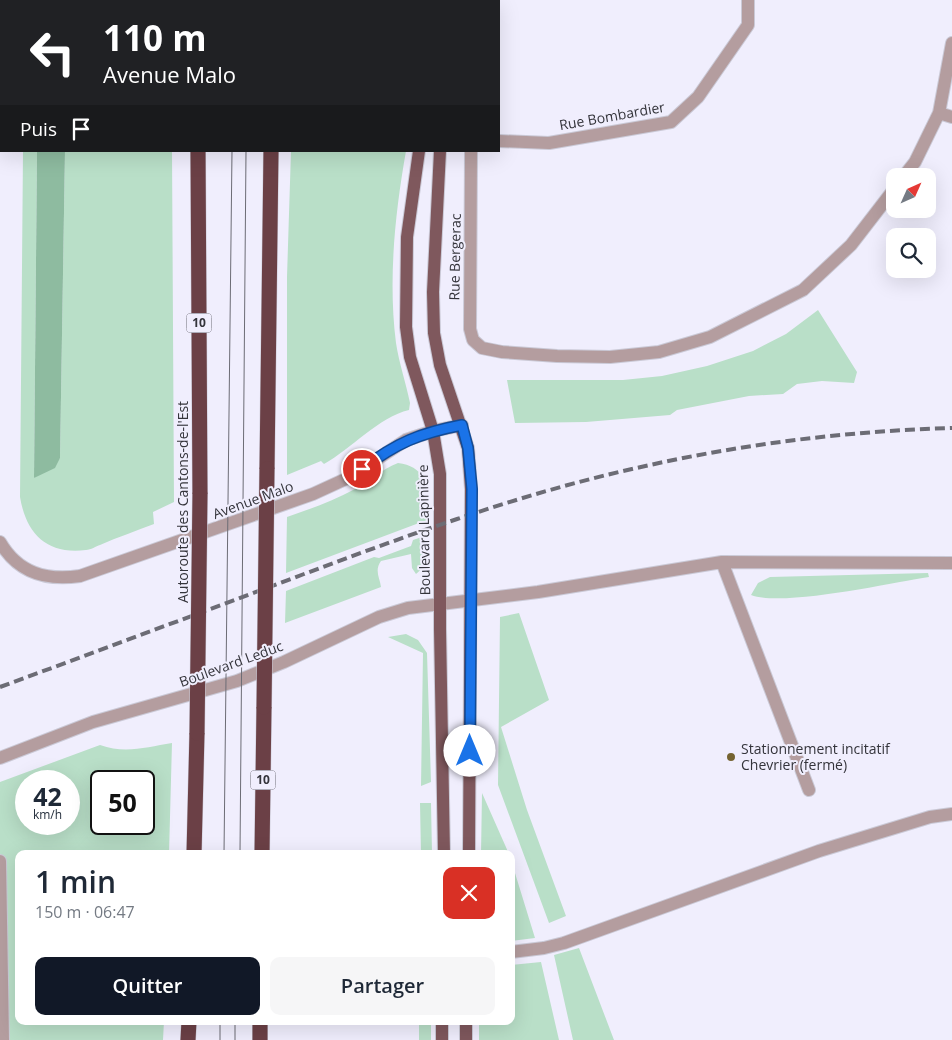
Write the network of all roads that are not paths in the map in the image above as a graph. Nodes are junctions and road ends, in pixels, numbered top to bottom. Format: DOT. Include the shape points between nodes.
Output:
graph roads {
  1 [pos="748,0"];
  2 [pos="952,43"];
  3 [pos="939,113"];
  4 [pos="952,117"];
  5 [pos="500,142"];
  6 [pos="198,152"];
  7 [pos="271,152"];
  8 [pos="419,152"];
  9 [pos="440,152"];
  10 [pos="471,152"];
  11 [pos="910,168"];
  12 [pos="886,200"];
  13 [pos="462,425"];
  14 [pos="433,430"];
  15 [pos="0,542"];
  16 [pos="722,562"];
  17 [pos="952,563"];
  18 [pos="470,599"];
  19 [pos="440,602"];
  20 [pos="0,758"];
  21 [pos="809,790"];
  22 [pos="952,814"];
  23 [pos="194,850"];
  24 [pos="262,850"];
  25 [pos="444,850"];
  26 [pos="469,850"];
  27 [pos="0,861"];
  28 [pos="515,952"];
  29 [pos="189,1025"];
  30 [pos="260,1025"];
  31 [pos="442,1025"];
  32 [pos="466,1025"];
  33 [pos="3,1040"];
  34 [pos="188,1040"];
  35 [pos="260,1040"];
  36 [pos="442,1040"];
  37 [pos="466,1040"];
  1 -- 5 [label="street, Rue Bombardier" via="748,25 724,64 698,97 671,122 549,142"];
  2 -- 3 [label="street"];
  3 -- 4 [label="street"];
  3 -- 11 [label="street"];
  6 -- 23 [label="highway, Autoroute des Cantons-de-l'Est / 10, bridge" via="200,494"];
  7 -- 24 [label="highway, 10, bridge"];
  8 -- 14 [label="main road, Boulevard Lapinière" via="407,237 406,327 410,357"];
  9 -- 13 [label="main road" via="434,332 439,360"];
  10 -- 12 [label="street, Rue Bergerac" via="470,329 477,344 492,350 610,357 659,352 710,337 802,290 851,245"];
  13 -- 14 [label="street, Avenue Malo"];
  13 -- 18 [label="main road" via="472,489"];
  14 -- 15 [label="street, Avenue Malo" via="396,444 350,476 313,494 80,576 50,578 30,572 10,556"];
  14 -- 19 [label="main road, Boulevard Lapinière" via="442,498"];
  16 -- 17 [label="street, Boulevard Leduc"];
  16 -- 18 [label="street, Boulevard Leduc" via="538,592"];
  16 -- 21 [label="street"];
  18 -- 19 [label="street, Boulevard Leduc"];
  18 -- 26 [label="main road"];
  19 -- 20 [label="street, Boulevard Leduc" via="388,614 237,682 93,722"];
  19 -- 25 [label="main road, Boulevard Lapinière"];
  22 -- 28 [label="street" via="930,817 820,851 564,943"];
  27 -- 33 [label="street"];
  29 -- 34 [label="highway"];
  30 -- 35 [label="highway"];
  31 -- 36 [label="main road"];
  32 -- 37 [label="main road"];
}
